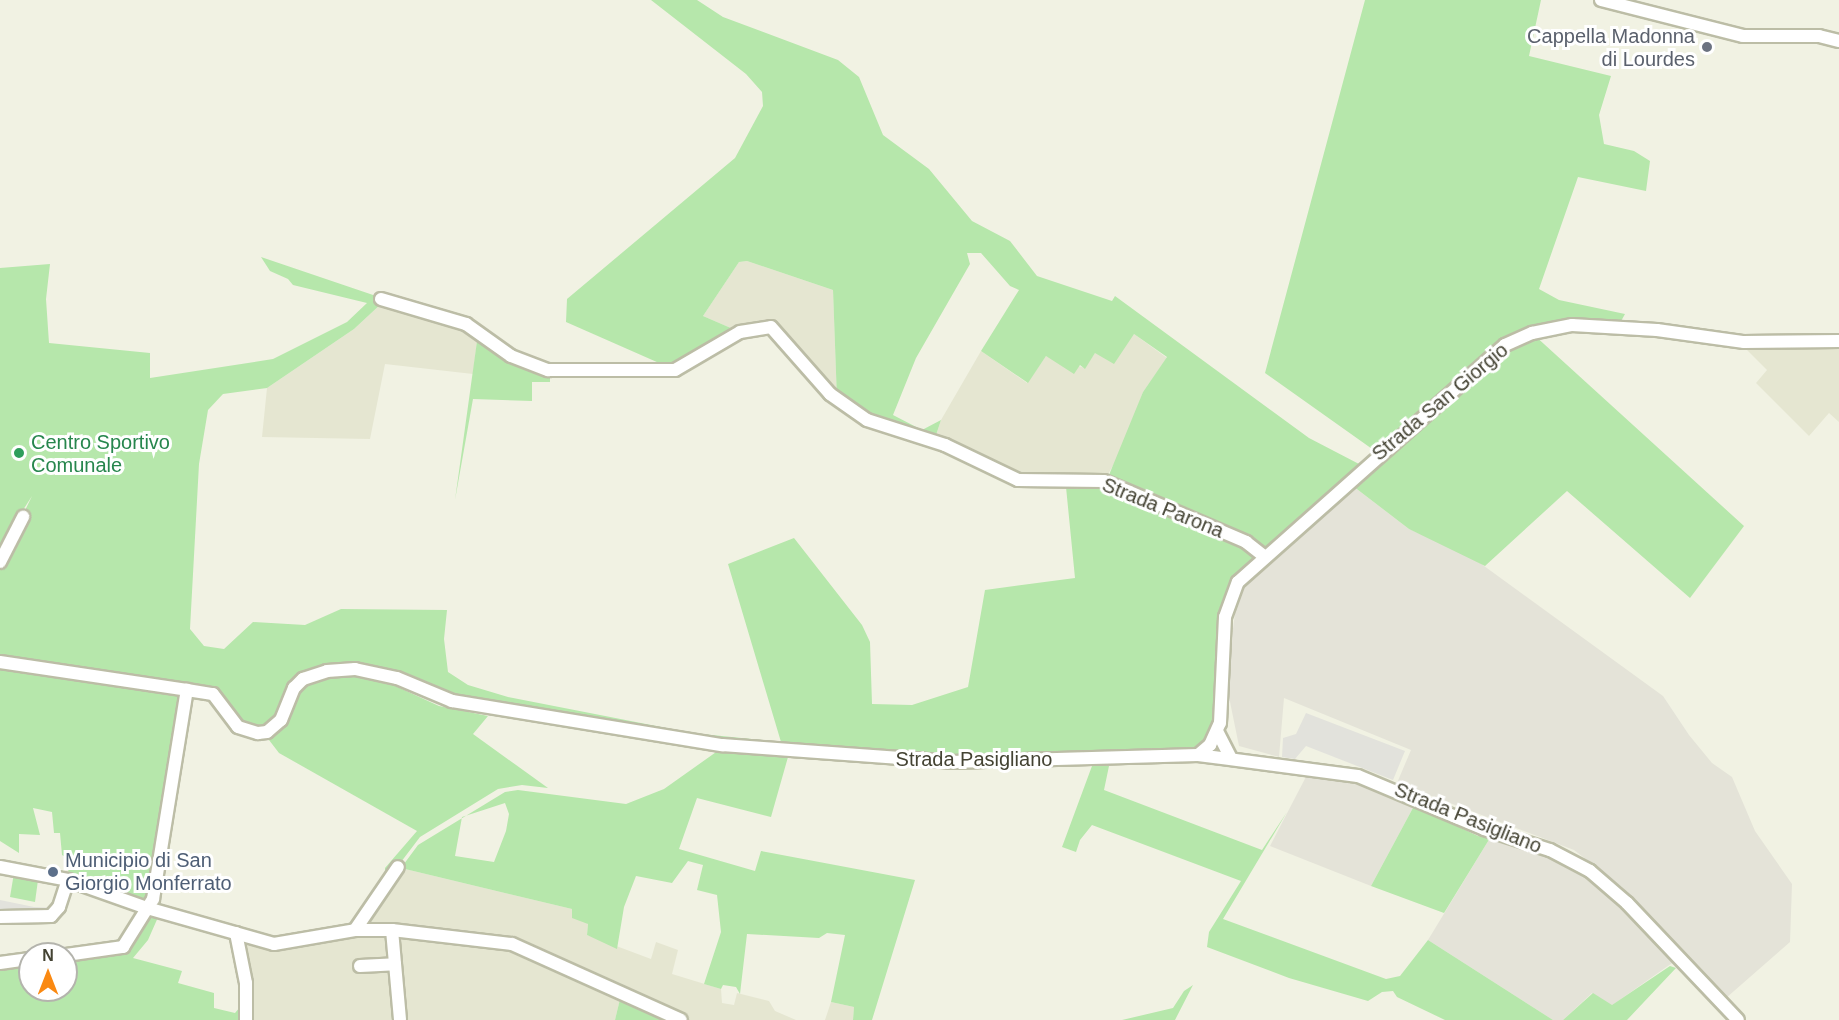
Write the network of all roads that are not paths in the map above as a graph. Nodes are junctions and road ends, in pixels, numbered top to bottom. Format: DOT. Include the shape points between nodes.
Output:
graph roads {
  1 [pos="1600,0"];
  2 [pos="1839,41"];
  3 [pos="381,299"];
  4 [pos="1839,341"];
  5 [pos="23,517"];
  6 [pos="1264,555"];
  7 [pos="0,562"];
  8 [pos="0,662"];
  9 [pos="187,690"];
  10 [pos="1218,733"];
  11 [pos="1198,755"];
  12 [pos="1230,757"];
  13 [pos="1,867"];
  14 [pos="398,867"];
  15 [pos="68,880"];
  16 [pos="147,908"];
  17 [pos="0,917"];
  18 [pos="356,930"];
  19 [pos="392,930"];
  20 [pos="236,933"];
  21 [pos="78,953"];
  22 [pos="18,961"];
  23 [pos="0,963"];
  24 [pos="395,964"];
  25 [pos="360,966"];
  26 [pos="246,1020"];
  27 [pos="400,1020"];
  28 [pos="681,1020"];
  29 [pos="1738,1020"];
  1 -- 2 [label="street" via="1743,36 1819,36"];
  3 -- 6 [label="street, Strada Parona" via="466,324 511,356 548,370 675,370 740,332 771,327 830,394 867,420 945,444 1018,480 1104,481 1246,542"];
  4 -- 6 [label="street, Strada San Giorgio" via="1744,342 1657,330 1572,325 1532,333 1505,345 1476,367"];
  5 -- 7 [label="street"];
  6 -- 10 [label="street, Strada San Giorgio" via="1238,582 1227,602"];
  8 -- 9 [label="street, Strada Pasigliano"];
  9 -- 11 [label="street, Strada Pasigliano" via="213,693 238,727 258,733 267,732 281,720 294,688 303,680 327,671 355,669 383,673 452,701 722,745 951,762"];
  9 -- 16 [label="street" via="157,888"];
  10 -- 11 [label="street"];
  10 -- 12 [label="street"];
  11 -- 12 [label="street, Strada Pasigliano"];
  12 -- 29 [label="street, Strada Pasigliano" via="1331,771 1381,783 1484,829 1572,860 1610,886"];
  13 -- 15 [label="street"];
  14 -- 18 [label="street"];
  15 -- 16 [label="street"];
  15 -- 17 [label="street" via="59,907 51,916"];
  16 -- 20 [label="street"];
  16 -- 21 [label="street" via="123,947"];
  18 -- 19 [label="street"];
  18 -- 20 [label="street" via="282,945"];
  19 -- 24 [label="street"];
  19 -- 28 [label="street" via="512,944"];
  20 -- 26 [label="street" via="246,983"];
  22 -- 23 [label="street"];
  24 -- 25 [label="street"];
  24 -- 27 [label="street"];
}
